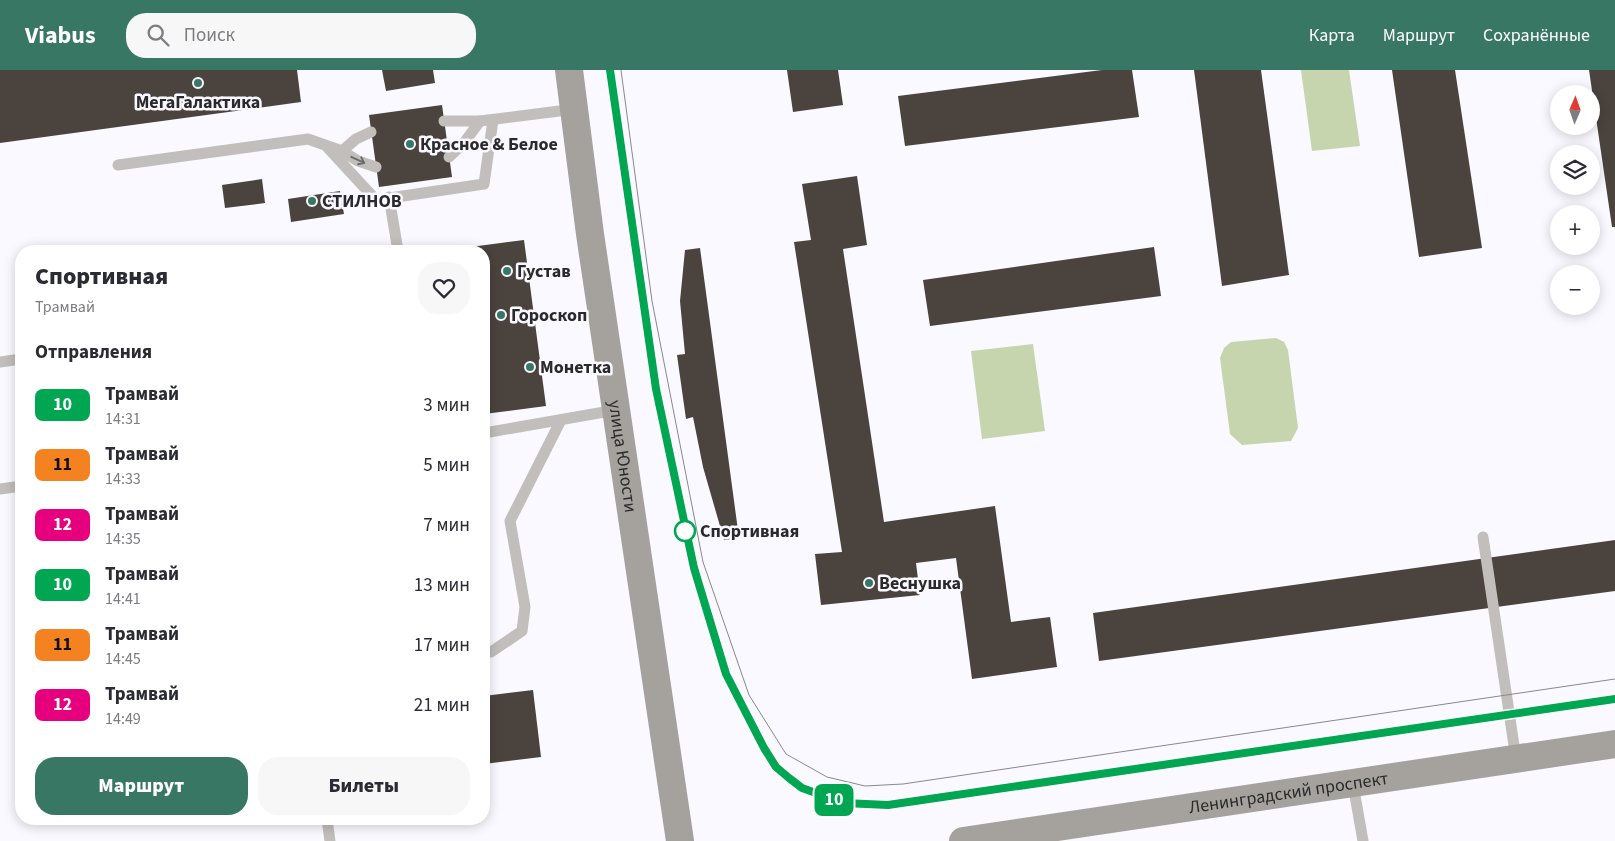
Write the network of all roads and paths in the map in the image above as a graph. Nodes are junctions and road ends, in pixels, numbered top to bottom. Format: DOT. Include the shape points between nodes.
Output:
graph roads {
  1 [pos="569,70"];
  2 [pos="575,109"];
  3 [pos="493,120"];
  4 [pos="444,121"];
  5 [pos="480,121"];
  6 [pos="371,132"];
  7 [pos="327,147"];
  8 [pos="342,151"];
  9 [pos="449,157"];
  10 [pos="118,165"];
  11 [pos="376,167"];
  12 [pos="389,197"];
  13 [pos="397,245"];
  14 [pos="15,360"];
  15 [pos="0,362"];
  16 [pos="618,410"];
  17 [pos="561,420"];
  18 [pos="490,432"];
  19 [pos="15,487"];
  20 [pos="0,489"];
  21 [pos="1483,537"];
  22 [pos="490,652"];
  23 [pos="1615,744"];
  24 [pos="1516,759"];
  25 [pos="1353,784"];
  26 [pos="328,825"];
  27 [pos="330,841"];
  28 [pos="680,841"];
  29 [pos="963,841"];
  30 [pos="1363,841"];
  1 -- 2 [label="main road, улица Юности"];
  2 -- 3 [label="lane"];
  2 -- 16 [label="main road, улица Юности" via="590,234"];
  3 -- 5 [label="lane"];
  3 -- 12 [label="lane" via="484,184"];
  4 -- 5 [label="lane"];
  5 -- 9 [label="lane"];
  6 -- 8 [label="lane"];
  7 -- 8 [label="lane"];
  7 -- 10 [label="lane" via="308,139"];
  7 -- 12 [label="lane" via="376,200"];
  8 -- 11 [label="lane, one-way"];
  12 -- 13 [label="lane"];
  14 -- 15 [label="lane"];
  16 -- 17 [label="lane"];
  16 -- 28 [label="main road, улица Юности"];
  17 -- 18 [label="lane"];
  17 -- 22 [label="lane" via="510,521 525,607 522,632"];
  19 -- 20 [label="lane"];
  21 -- 24 [label="lane"];
  23 -- 24 [label="main road, Ленинградский проспект"];
  24 -- 25 [label="main road, Ленинградский проспект"];
  25 -- 29 [label="main road, Ленинградский проспект"];
  25 -- 30 [label="lane"];
  26 -- 27 [label="lane"];
}
